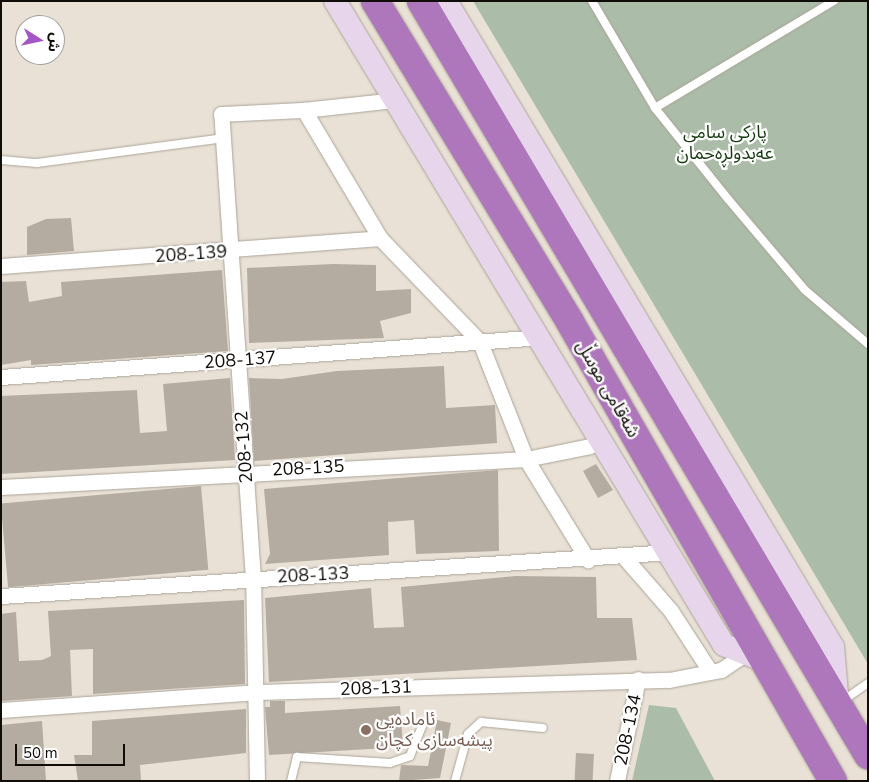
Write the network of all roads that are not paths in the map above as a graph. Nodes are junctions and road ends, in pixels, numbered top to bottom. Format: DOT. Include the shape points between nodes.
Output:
graph roads {
  1 [pos="335,1"];
  2 [pos="375,1"];
  3 [pos="592,1"];
  4 [pos="834,1"];
  5 [pos="432,5"];
  6 [pos="395,31"];
  7 [pos="462,68"];
  8 [pos="430,88"];
  9 [pos="395,100"];
  10 [pos="655,108"];
  11 [pos="304,110"];
  12 [pos="224,138"];
  13 [pos="1,160"];
  14 [pos="380,238"];
  15 [pos="231,251"];
  16 [pos="1,266"];
  17 [pos="542,337"];
  18 [pos="480,342"];
  19 [pos="868,344"];
  20 [pos="238,361"];
  21 [pos="1,377"];
  22 [pos="590,446"];
  23 [pos="526,459"];
  24 [pos="246,471"];
  25 [pos="1,487"];
  26 [pos="670,552"];
  27 [pos="625,558"];
  28 [pos="588,560"];
  29 [pos="253,579"];
  30 [pos="1,596"];
  31 [pos="753,657"];
  32 [pos="710,671"];
  33 [pos="638,679"];
  34 [pos="868,683"];
  35 [pos="258,692"];
  36 [pos="838,705"];
  37 [pos="1,710"];
  38 [pos="422,723"];
  39 [pos="543,728"];
  40 [pos="868,755"];
  41 [pos="257,781"];
  42 [pos="291,781"];
  43 [pos="455,781"];
  44 [pos="617,781"];
  45 [pos="833,781"];
  1 -- 9 [label="street"];
  2 -- 6 [label="highway, شەقامی موسڵ"];
  3 -- 10 [label="lane"];
  4 -- 10 [label="lane"];
  5 -- 6 [label="highway" via="414,27"];
  5 -- 7 [label="highway"];
  5 -- 36 [label="street" via="833,647"];
  6 -- 8 [label="highway, شەقامی موسڵ"];
  7 -- 8 [label="highway" via="443,68"];
  7 -- 36 [label="highway"];
  8 -- 31 [label="highway, شەقامی موسڵ" via="570,322"];
  9 -- 11 [label="street"];
  9 -- 17 [label="street"];
  10 -- 19 [label="lane" via="806,290"];
  11 -- 12 [label="street, 208-132" via="221,114"];
  11 -- 14 [label="street"];
  12 -- 13 [label="lane" via="37,162"];
  12 -- 15 [label="street, 208-132"];
  14 -- 15 [label="street, 208-139"];
  14 -- 18 [label="street"];
  15 -- 16 [label="street, 208-139"];
  15 -- 20 [label="street, 208-132"];
  17 -- 18 [label="street, 208-137"];
  17 -- 26 [label="street"];
  18 -- 20 [label="street, 208-137"];
  18 -- 23 [label="street"];
  20 -- 21 [label="street, 208-137"];
  20 -- 24 [label="street, 208-132"];
  22 -- 23 [label="street, 208-135"];
  23 -- 24 [label="street, 208-135"];
  23 -- 28 [label="street"];
  24 -- 25 [label="street, 208-135"];
  24 -- 29 [label="street, 208-132"];
  26 -- 27 [label="street, 208-133"];
  26 -- 31 [label="street" via="724,645"];
  27 -- 28 [label="street, 208-133"];
  27 -- 32 [label="street" via="672,612"];
  28 -- 29 [label="street, 208-133"];
  29 -- 30 [label="street, 208-133"];
  29 -- 35 [label="street, 208-132"];
  31 -- 32 [label="street, 208-131"];
  31 -- 45 [label="highway, شەقامی موسڵ"];
  32 -- 33 [label="street, 208-131" via="669,680"];
  33 -- 35 [label="street, 208-131"];
  33 -- 44 [label="street, 208-134"];
  34 -- 36 [label="lane"];
  35 -- 37 [label="street, 208-131"];
  35 -- 41 [label="street, 208-132"];
  36 -- 40 [label="highway"];
  38 -- 42 [label="lane" via="410,756 390,762 297,757"];
  39 -- 43 [label="lane" via="481,722 468,734"];
}
